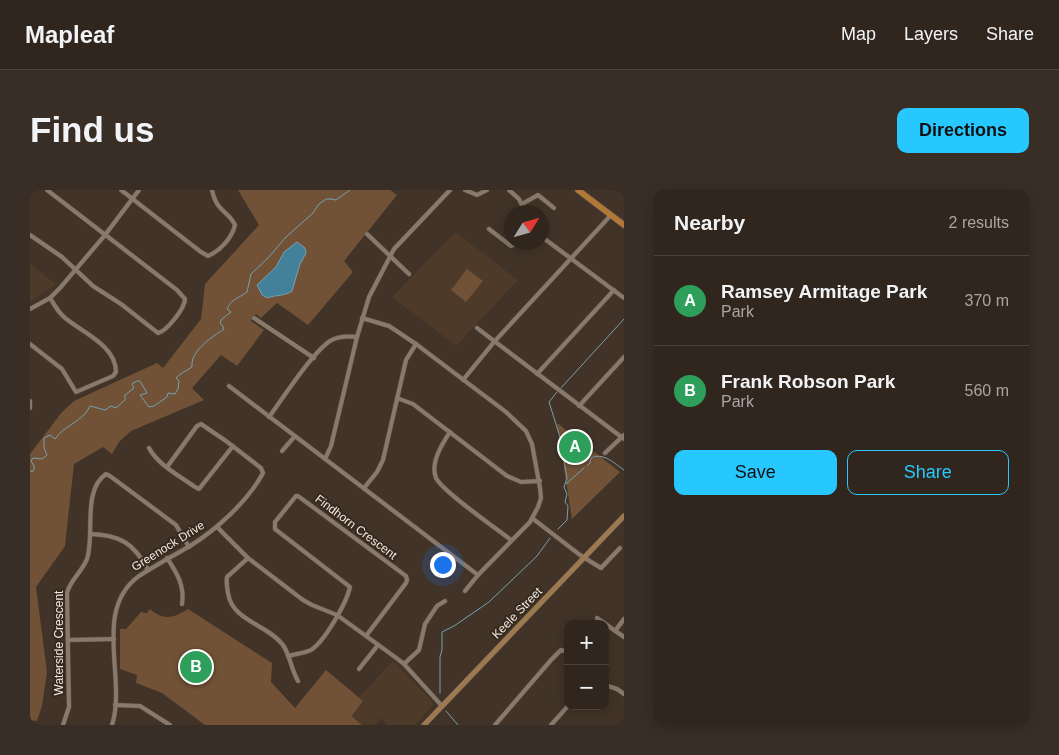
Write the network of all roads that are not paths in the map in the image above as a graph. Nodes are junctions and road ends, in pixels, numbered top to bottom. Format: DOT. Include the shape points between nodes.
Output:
graph roads {
  1 [pos="47,190"];
  2 [pos="120,190"];
  3 [pos="139,190"];
  4 [pos="212,190"];
  5 [pos="450,190"];
  6 [pos="465,190"];
  7 [pos="487,190"];
  8 [pos="509,190"];
  9 [pos="578,190"];
  10 [pos="132,199"];
  11 [pos="522,204"];
  12 [pos="554,208"];
  13 [pos="611,215"];
  14 [pos="624,225"];
  15 [pos="489,230"];
  16 [pos="367,234"];
  17 [pos="30,235"];
  18 [pos="105,235"];
  19 [pos="504,240"];
  20 [pos="549,241"];
  21 [pos="390,256"];
  22 [pos="572,258"];
  23 [pos="75,270"];
  24 [pos="409,274"];
  25 [pos="614,290"];
  26 [pos="50,298"];
  27 [pos="624,298"];
  28 [pos="30,309"];
  29 [pos="254,318"];
  30 [pos="362,318"];
  31 [pos="477,328"];
  32 [pos="357,337"];
  33 [pos="494,342"];
  34 [pos="30,344"];
  35 [pos="416,344"];
  36 [pos="624,357"];
  37 [pos="314,358"];
  38 [pos="538,374"];
  39 [pos="463,380"];
  40 [pos="229,386"];
  41 [pos="397,398"];
  42 [pos="30,400"];
  43 [pos="579,406"];
  44 [pos="30,408"];
  45 [pos="269,417"];
  46 [pos="450,432"];
  47 [pos="295,436"];
  48 [pos="623,437"];
  49 [pos="233,446"];
  50 [pos="149,448"];
  51 [pos="282,451"];
  52 [pos="605,453"];
  53 [pos="325,459"];
  54 [pos="167,467"];
  55 [pos="540,481"];
  56 [pos="364,488"];
  57 [pos="532,518"];
  58 [pos="623,518"];
  59 [pos="217,527"];
  60 [pos="90,534"];
  61 [pos="511,540"];
  62 [pos="189,547"];
  63 [pos="620,548"];
  64 [pos="167,558"];
  65 [pos="248,558"];
  66 [pos="584,558"];
  67 [pos="148,570"];
  68 [pos="478,575"];
  69 [pos="465,591"];
  70 [pos="445,601"];
  71 [pos="182,604"];
  72 [pos="337,615"];
  73 [pos="597,618"];
  74 [pos="624,619"];
  75 [pos="616,631"];
  76 [pos="366,636"];
  77 [pos="624,637"];
  78 [pos="114,639"];
  79 [pos="68,640"];
  80 [pos="378,645"];
  81 [pos="564,651"];
  82 [pos="288,656"];
  83 [pos="404,664"];
  84 [pos="359,669"];
  85 [pos="298,681"];
  86 [pos="609,686"];
  87 [pos="624,694"];
  88 [pos="116,705"];
  89 [pos="442,706"];
  90 [pos="564,710"];
  91 [pos="63,725"];
  92 [pos="112,725"];
  93 [pos="170,725"];
  94 [pos="424,725"];
  95 [pos="495,725"];
  96 [pos="551,725"];
  1 -- 18 [label="street"];
  2 -- 10 [label="street"];
  3 -- 10 [label="street"];
  4 -- 10 [label="street" via="217,205 235,225 231,236 208,256"];
  5 -- 21 [label="street"];
  6 -- 7 [label="street" via="477,195"];
  8 -- 11 [label="street"];
  9 -- 13 [label="main road"];
  10 -- 18 [label="street"];
  11 -- 12 [label="street" via="538,195"];
  13 -- 14 [label="main road"];
  13 -- 22 [label="street"];
  15 -- 19 [label="street"];
  16 -- 21 [label="street"];
  17 -- 23 [label="street"];
  18 -- 23 [label="street"];
  18 -- 23 [label="street" via="184,296 185,304 164,331 158,333"];
  20 -- 22 [label="street"];
  21 -- 24 [label="street"];
  21 -- 30 [label="street"];
  22 -- 25 [label="street"];
  22 -- 33 [label="street"];
  23 -- 26 [label="street"];
  25 -- 27 [label="street"];
  25 -- 38 [label="street"];
  26 -- 28 [label="street"];
  26 -- 34 [label="street" via="63,316 104,347 116,372 76,392 62,369"];
  29 -- 37 [label="street"];
  30 -- 32 [label="street"];
  30 -- 35 [label="street" via="389,326"];
  31 -- 33 [label="street"];
  32 -- 37 [label="street" via="347,336 331,341"];
  32 -- 53 [label="street"];
  33 -- 38 [label="street"];
  33 -- 39 [label="street"];
  35 -- 39 [label="street"];
  35 -- 41 [label="street" via="406,360"];
  36 -- 43 [label="street"];
  37 -- 45 [label="street"];
  38 -- 43 [label="street"];
  39 -- 55 [label="street" via="526,431"];
  40 -- 45 [label="street"];
  41 -- 46 [label="street" via="413,404"];
  41 -- 56 [label="street" via="383,460"];
  42 -- 44 [label="street"];
  43 -- 48 [label="street"];
  45 -- 47 [label="street"];
  46 -- 55 [label="street" via="507,476 517,481"];
  46 -- 61 [label="street" via="437,458 436,478"];
  47 -- 51 [label="street"];
  47 -- 53 [label="street"];
  48 -- 52 [label="street"];
  49 -- 54 [label="street" via="199,489"];
  49 -- 54 [label="street, Greenock Drive" via="201,424"];
  49 -- 59 [label="street, Greenock Drive" via="263,473"];
  50 -- 54 [label="street"];
  53 -- 56 [label="street"];
  55 -- 57 [label="street" via="541,498"];
  56 -- 68 [label="street"];
  57 -- 61 [label="street"];
  57 -- 66 [label="street"];
  58 -- 66 [label="main road, Keele Street"];
  59 -- 62 [label="street, Greenock Drive"];
  59 -- 65 [label="street"];
  60 -- 62 [label="street, Waterside Crescent" via="93,489 106,474 176,525"];
  60 -- 67 [label="street" via="118,538 135,550"];
  60 -- 79 [label="street, Waterside Crescent" via="87,559 67,593"];
  61 -- 68 [label="street"];
  62 -- 64 [label="street, Greenock Drive"];
  63 -- 66 [label="street" via="601,568"];
  64 -- 67 [label="street, Greenock Drive"];
  64 -- 71 [label="street" via="181,584"];
  65 -- 72 [label="street" via="312,605"];
  65 -- 82 [label="street" via="227,577 231,603 237,613 280,641"];
  66 -- 89 [label="main road, Keele Street"];
  67 -- 78 [label="street, Greenock Drive" via="132,581 119,601"];
  68 -- 69 [label="street"];
  70 -- 83 [label="street" via="437,606 424,624 419,650"];
  72 -- 76 [label="street"];
  72 -- 76 [label="street, Findhorn Crescent" via="350,587 275,529 275,522 296,496 406,576 406,583"];
  72 -- 82 [label="street" via="327,634 316,645"];
  73 -- 75 [label="street"];
  74 -- 75 [label="street"];
  75 -- 77 [label="street"];
  76 -- 80 [label="street"];
  78 -- 79 [label="street"];
  78 -- 88 [label="street, Greenock Drive"];
  79 -- 91 [label="street, Waterside Crescent" via="69,707"];
  80 -- 83 [label="street"];
  80 -- 84 [label="street"];
  81 -- 95 [label="street" via="551,660"];
  82 -- 85 [label="street"];
  83 -- 89 [label="street"];
  86 -- 87 [label="street"];
  88 -- 92 [label="street, Greenock Drive"];
  88 -- 93 [label="street" via="140,706"];
  89 -- 94 [label="main road, Keele Street"];
  90 -- 96 [label="street"];
}
